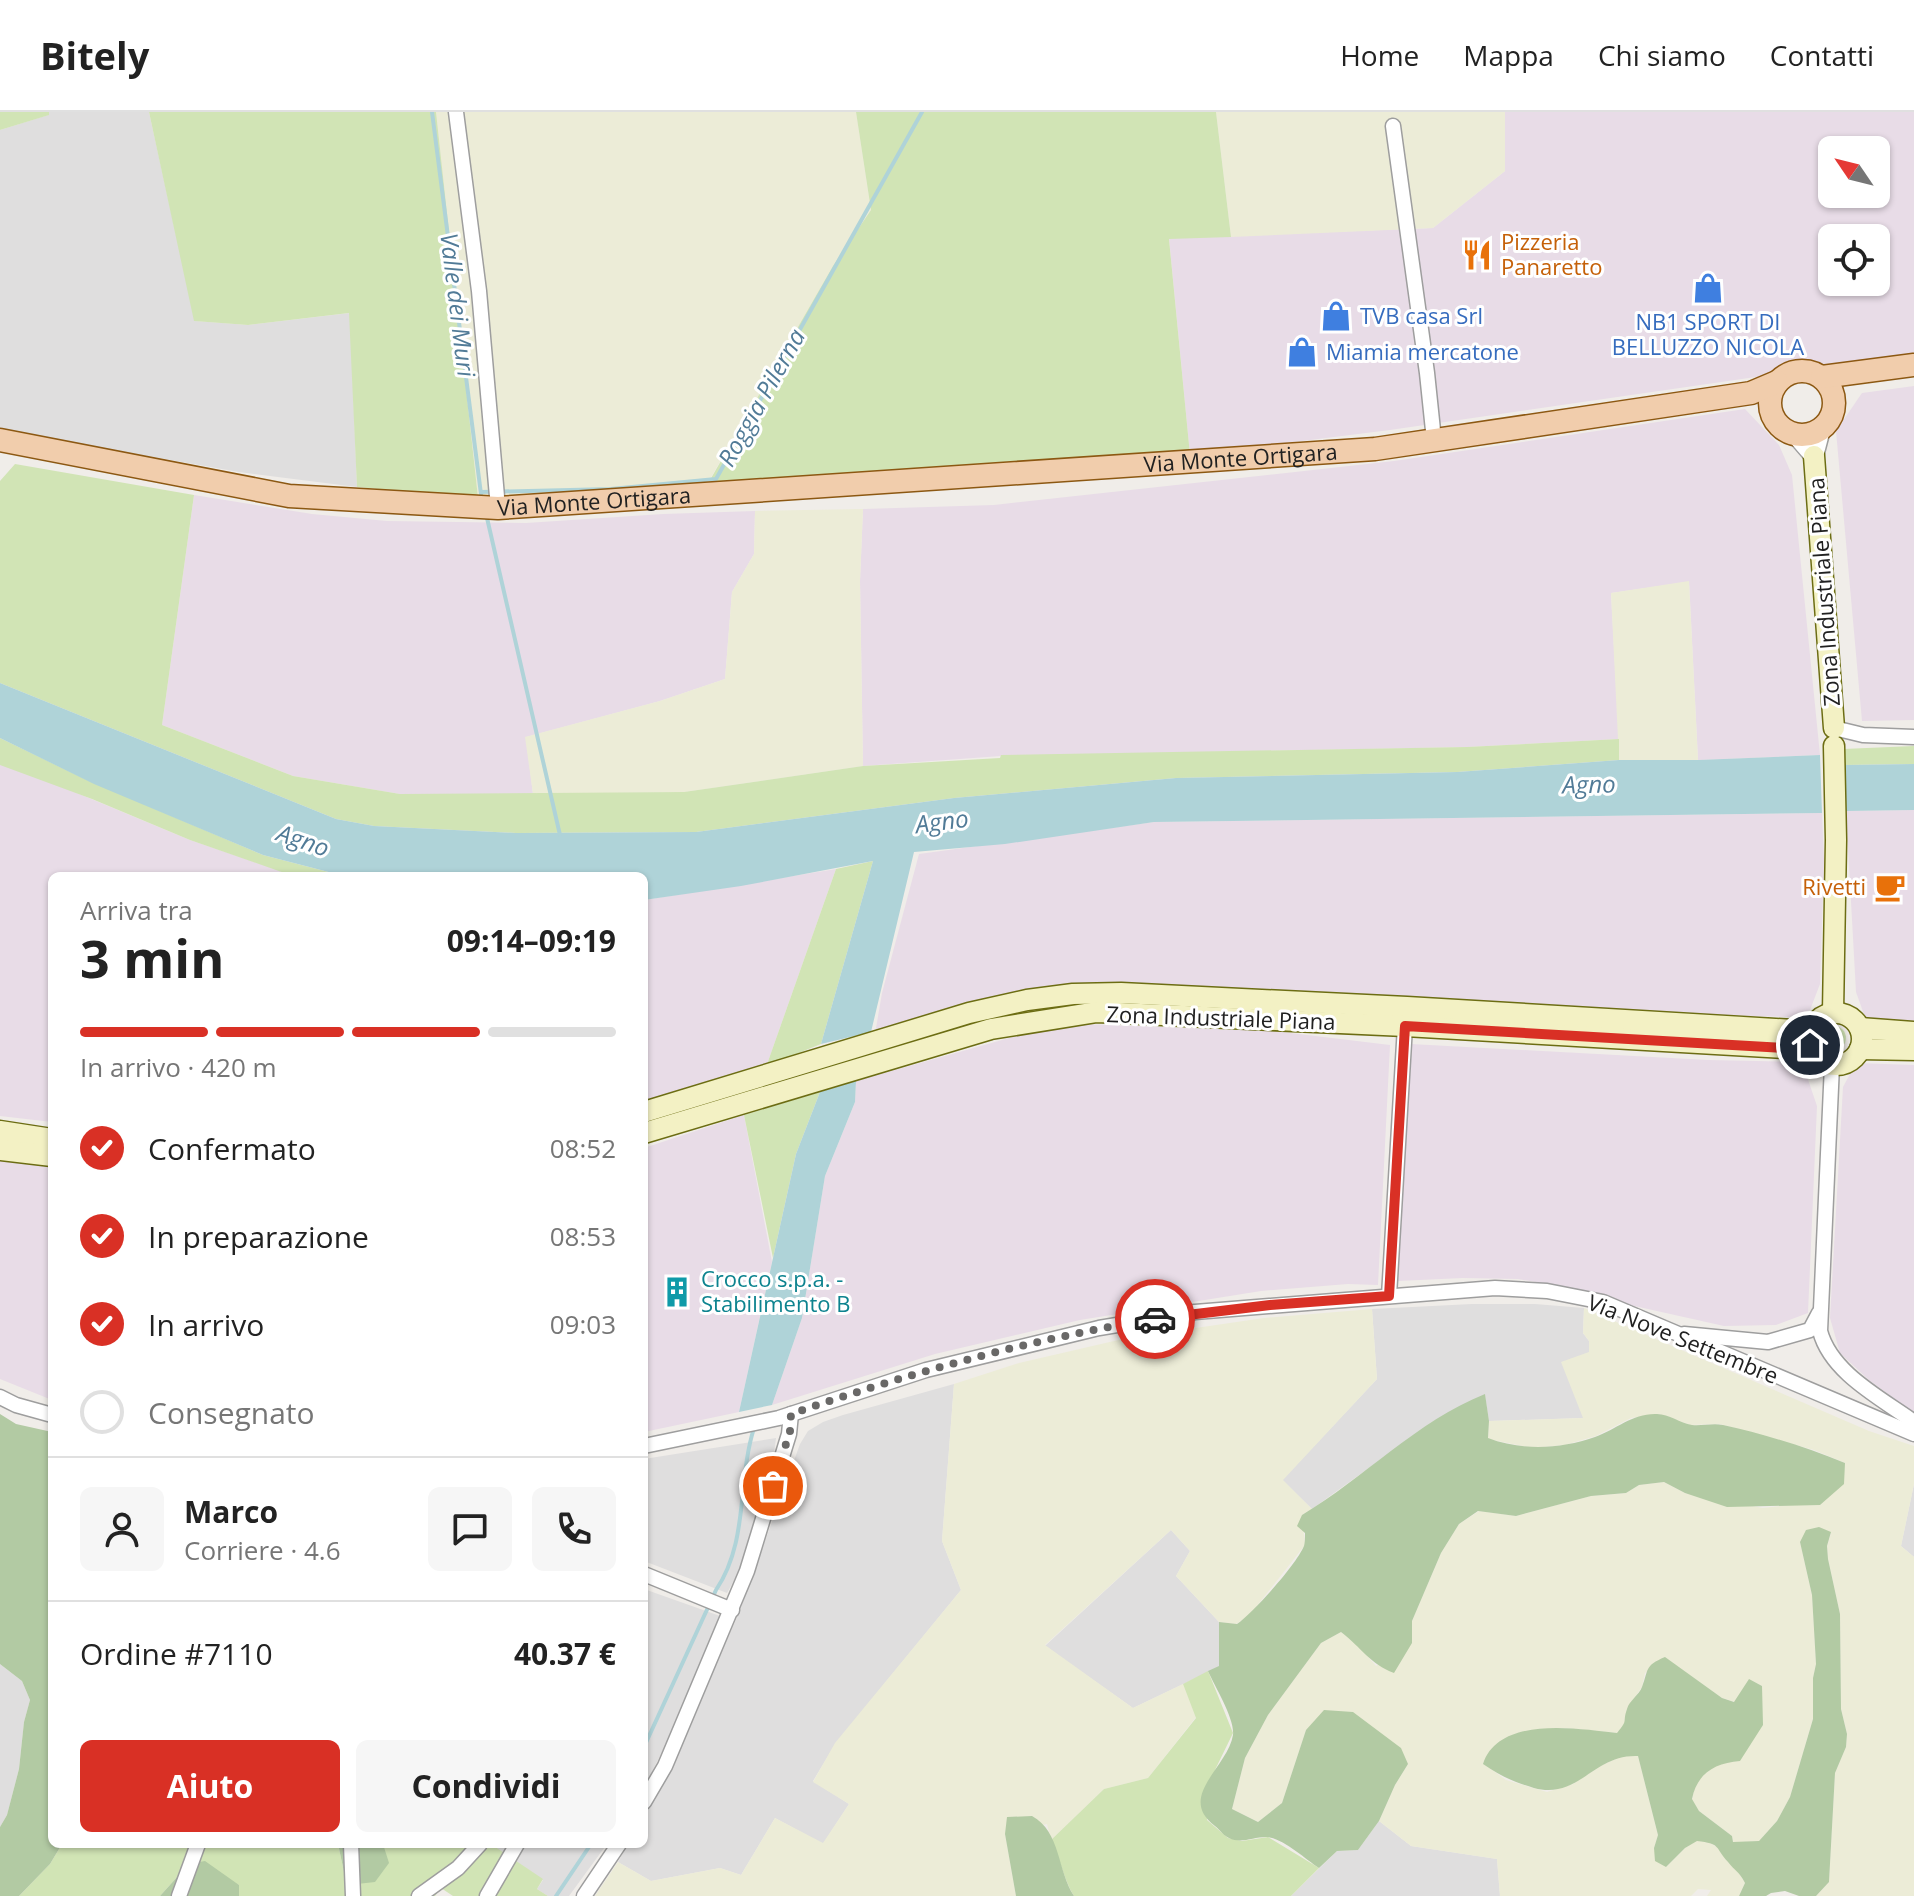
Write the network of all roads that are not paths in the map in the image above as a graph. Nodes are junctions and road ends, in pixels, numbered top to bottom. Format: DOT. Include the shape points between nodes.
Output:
graph roads {
  1 [pos="456,112"];
  2 [pos="1393,126"];
  3 [pos="1914,365"];
  4 [pos="1777,382"];
  5 [pos="1828,387"];
  6 [pos="1751,393"];
  7 [pos="1771,412"];
  8 [pos="1821,429"];
  9 [pos="1795,434"];
  10 [pos="0,440"];
  11 [pos="1434,440"];
  12 [pos="1814,456"];
  13 [pos="498,508"];
  14 [pos="1834,737"];
  15 [pos="1914,737"];
  16 [pos="1833,1012"];
  17 [pos="1405,1026"];
  18 [pos="1811,1031"];
  19 [pos="1914,1032"];
  20 [pos="1860,1038"];
  21 [pos="1914,1050"];
  22 [pos="1813,1052"];
  23 [pos="1832,1065"];
  24 [pos="648,1111"];
  25 [pos="0,1131"];
  26 [pos="648,1132"];
  27 [pos="48,1138"];
  28 [pos="0,1150"];
  29 [pos="48,1156"];
  30 [pos="1389,1296"];
  31 [pos="1823,1307"];
  32 [pos="1672,1333"];
  33 [pos="0,1397"];
  34 [pos="48,1414"];
  35 [pos="785,1416"];
  36 [pos="1914,1422"];
  37 [pos="1914,1434"];
  38 [pos="648,1445"];
  39 [pos="648,1576"];
  40 [pos="732,1610"];
  41 [pos="648,1795"];
  42 [pos="197,1848"];
  43 [pos="351,1848"];
  44 [pos="476,1848"];
  45 [pos="515,1848"];
  46 [pos="617,1848"];
  47 [pos="589,1894"];
  48 [pos="179,1896"];
  49 [pos="353,1896"];
  50 [pos="419,1896"];
  51 [pos="487,1896"];
  1 -- 13 [label="street"];
  2 -- 11 [label="street"];
  3 -- 5 [label="main road" via="1857,373"];
  4 -- 5 [label="main road" via="1799,371 1815,373"];
  4 -- 6 [label="main road, Via Monte Ortigara"];
  4 -- 7 [label="main road"];
  5 -- 8 [label="main road" via="1832,415"];
  6 -- 7 [label="main road"];
  6 -- 11 [label="main road, Via Monte Ortigara"];
  7 -- 9 [label="main road" via="1780,426"];
  8 -- 9 [label="main road"];
  8 -- 12 [label="street"];
  9 -- 12 [label="street"];
  10 -- 13 [label="main road, Via Monte Ortigara" via="289,496"];
  11 -- 13 [label="main road, Via Monte Ortigara" via="1359,450"];
  12 -- 14 [label="main road, Zona Industriale Piana"];
  14 -- 15 [label="street"];
  14 -- 16 [label="main road, Zona Industriale Piana"];
  16 -- 18 [label="main road" via="1818,1019"];
  16 -- 20 [label="main road" via="1848,1015"];
  17 -- 22 [label="main road, Zona Industriale Piana"];
  17 -- 26 [label="main road, Zona Industriale Piana" via="1097,1012 991,1029"];
  17 -- 30 [label="street"];
  18 -- 22 [label="main road"];
  18 -- 24 [label="main road, Zona Industriale Piana" via="1073,994 969,1013"];
  19 -- 20 [label="main road"];
  20 -- 21 [label="main road"];
  20 -- 23 [label="main road" via="1848,1062"];
  22 -- 23 [label="main road, Zona Industriale Piana"];
  23 -- 31 [label="street"];
  25 -- 27 [label="main road"];
  28 -- 29 [label="main road"];
  30 -- 32 [label="street, Via Nove Settembre" via="1495,1288 1547,1291 1603,1302"];
  30 -- 35 [label="street, Via Nove Settembre" via="1195,1312 1099,1328 926,1370"];
  31 -- 32 [label="street" via="1810,1330 1768,1342"];
  31 -- 36 [label="street" via="1820,1331 1828,1352"];
  32 -- 37 [label="street, Via Nove Settembre"];
  33 -- 34 [label="street"];
  35 -- 38 [label="street, Via Nove Settembre"];
  35 -- 40 [label="street" via="782,1458"];
  39 -- 40 [label="street"];
  40 -- 41 [label="street"];
  42 -- 48 [label="street"];
  43 -- 49 [label="street"];
  44 -- 50 [label="street"];
  45 -- 51 [label="street"];
  46 -- 47 [label="street"];
}
